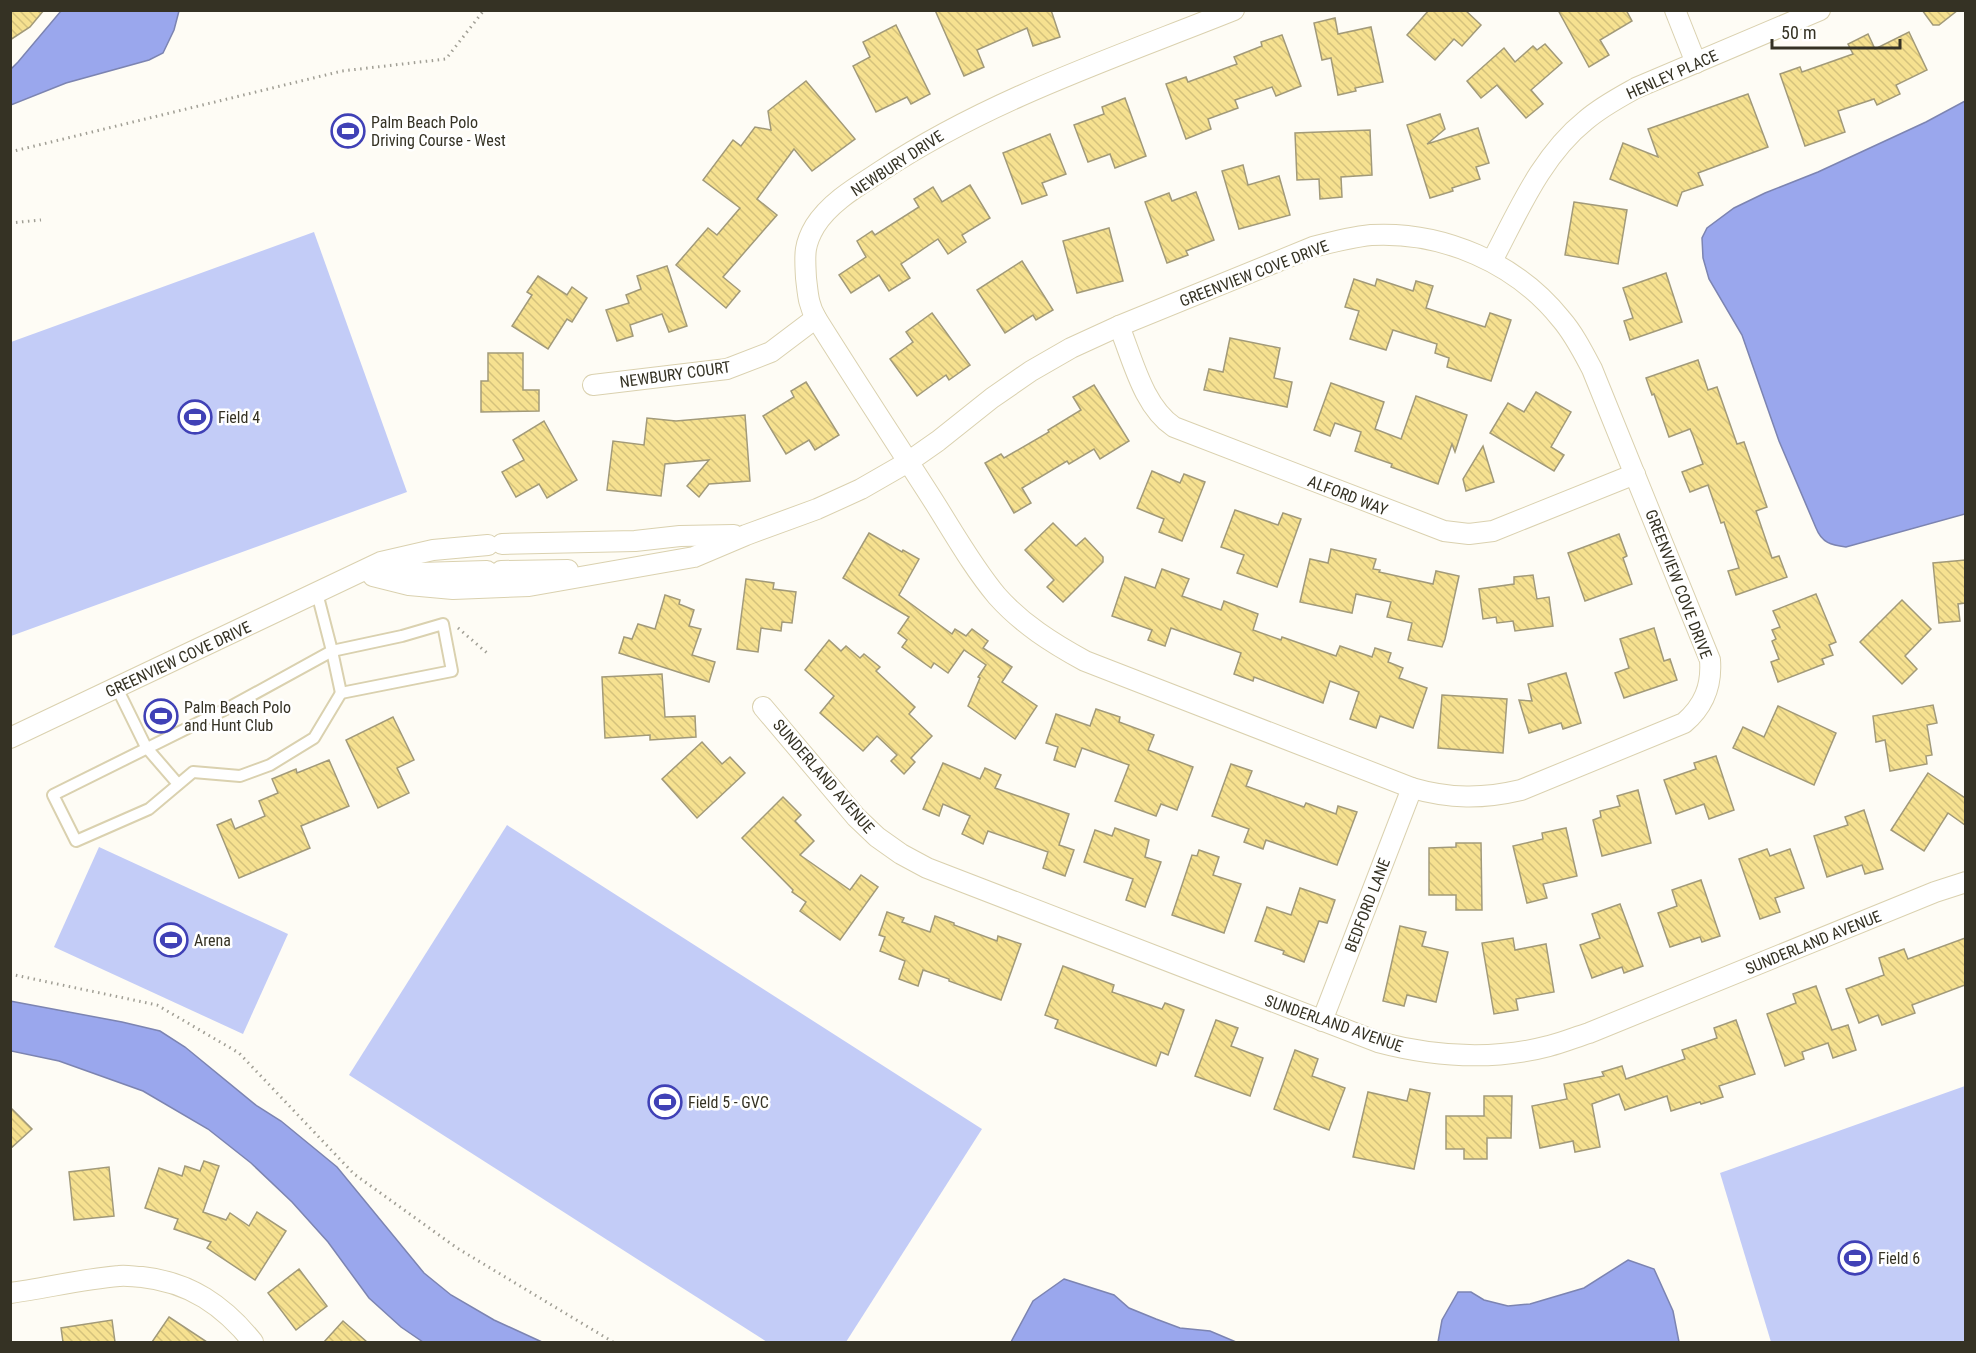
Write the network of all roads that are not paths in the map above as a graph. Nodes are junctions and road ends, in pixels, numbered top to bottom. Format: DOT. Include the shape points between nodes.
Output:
graph roads {
  1 [pos="1234,10"];
  2 [pos="1675,10"];
  3 [pos="1820,10"];
  4 [pos="1696,63"];
  5 [pos="1492,261"];
  6 [pos="816,318"];
  7 [pos="1119,326"];
  8 [pos="593,385"];
  9 [pos="908,462"];
  10 [pos="1635,474"];
  11 [pos="746,535"];
  12 [pos="627,570"];
  13 [pos="373,576"];
  14 [pos="345,580"];
  15 [pos="317,594"];
  16 [pos="332,651"];
  17 [pos="117,688"];
  18 [pos="341,693"];
  19 [pos="763,707"];
  20 [pos="10,738"];
  21 [pos="146,747"];
  22 [pos="178,784"];
  23 [pos="1412,788"];
  24 [pos="1965,882"];
  25 [pos="1322,1021"];
  26 [pos="10,1293"];
  27 [pos="253,1342"];
  1 -- 6 [label="street, NEWBURY DRIVE" via="1005,102 944,132 861,185 824,215 809,238 804,264 809,306"];
  2 -- 4 [label="street"];
  3 -- 4 [label="street, HENLEY PLACE"];
  4 -- 5 [label="street, HENLEY PLACE" via="1636,88 1584,121 1543,167"];
  5 -- 7 [label="street, GREENVIEW COVE DRIVE" via="1422,238 1342,239 1313,247"];
  5 -- 10 [label="street, GREENVIEW COVE DRIVE" via="1541,296 1579,343"];
  6 -- 8 [label="street, NEWBURY COURT" via="771,352 727,369"];
  6 -- 9 [label="street, NEWBURY DRIVE"];
  7 -- 9 [label="street, GREENVIEW COVE DRIVE" via="1031,371"];
  7 -- 10 [label="street, ALFORD WAY" via="1148,398 1163,420 1174,427 1444,531 1493,531"];
  9 -- 11 [label="street, GREENVIEW COVE DRIVE" via="817,509"];
  9 -- 23 [label="street, GREENVIEW COVE DRIVE" via="998,597 1053,644 1085,661"];
  10 -- 23 [label="street, GREENVIEW COVE DRIVE" via="1710,660 1709,684 1700,706 1674,728 1521,790 1470,798"];
  11 -- 12 [label="street, GREENVIEW COVE DRIVE" via="694,557"];
  11 -- 14 [label="street, GREENVIEW COVE DRIVE" via="433,550 381,562"];
  12 -- 13 [label="street, GREENVIEW COVE DRIVE" via="395,572"];
  12 -- 13 [label="street, GREENVIEW COVE DRIVE" via="529,586 453,590"];
  13 -- 14 [label="street, GREENVIEW COVE DRIVE"];
  14 -- 15 [label="street, GREENVIEW COVE DRIVE"];
  15 -- 16 [label="lane"];
  15 -- 17 [label="street, GREENVIEW COVE DRIVE"];
  16 -- 18 [label="lane"];
  16 -- 18 [label="lane" via="443,624 452,671"];
  16 -- 21 [label="lane" via="232,706"];
  17 -- 20 [label="street, GREENVIEW COVE DRIVE"];
  17 -- 21 [label="lane"];
  18 -- 22 [label="lane" via="314,738 270,765 240,776 193,772"];
  19 -- 25 [label="street, SUNDERLAND AVENUE" via="856,817 901,854 936,872"];
  21 -- 22 [label="lane"];
  21 -- 22 [label="lane" via="53,795 75,841 149,808"];
  23 -- 25 [label="street, BEDFORD LANE"];
  24 -- 25 [label="street, SUNDERLAND AVENUE" via="1549,1046 1509,1054 1443,1055 1378,1042"];
  26 -- 27 [label="street" via="121,1275 152,1278 176,1284 219,1306"];
}
